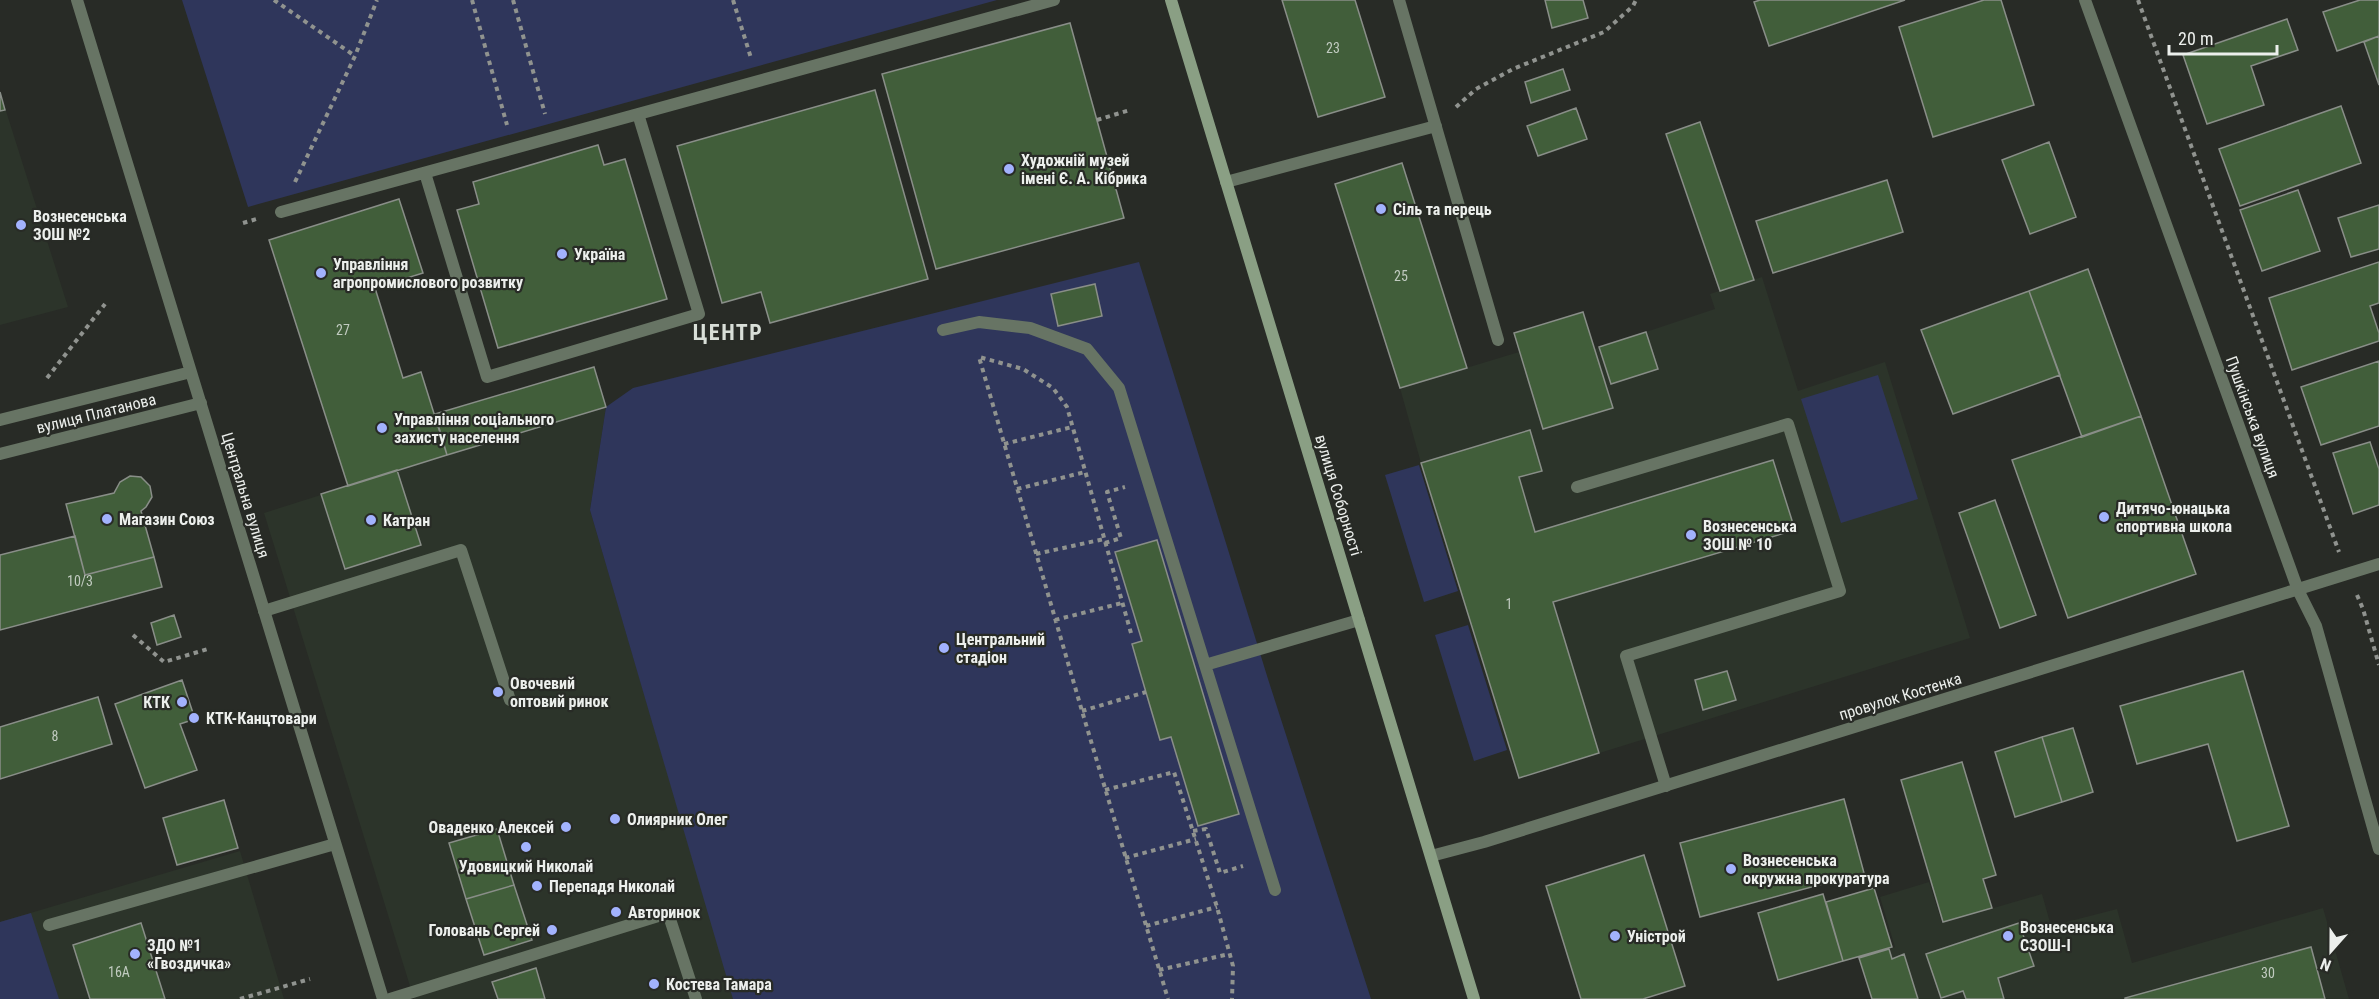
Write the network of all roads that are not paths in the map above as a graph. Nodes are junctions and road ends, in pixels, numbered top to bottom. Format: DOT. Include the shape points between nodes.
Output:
graph roads {
  1 [pos="77,0"];
  2 [pos="1054,0"];
  3 [pos="1171,0"];
  4 [pos="1399,0"];
  5 [pos="2085,0"];
  6 [pos="638,114"];
  7 [pos="1436,126"];
  8 [pos="425,173"];
  9 [pos="1226,182"];
  10 [pos="281,212"];
  11 [pos="943,330"];
  12 [pos="1498,340"];
  13 [pos="191,372"];
  14 [pos="201,403"];
  15 [pos="0,420"];
  16 [pos="0,454"];
  17 [pos="1577,487"];
  18 [pos="2379,564"];
  19 [pos="2298,590"];
  20 [pos="264,611"];
  21 [pos="1359,620"];
  22 [pos="1205,665"];
  23 [pos="510,700"];
  24 [pos="1666,786"];
  25 [pos="335,844"];
  26 [pos="2379,849"];
  27 [pos="1431,856"];
  28 [pos="1275,890"];
  29 [pos="49,925"];
  30 [pos="383,999"];
  31 [pos="390,999"];
  32 [pos="696,999"];
  33 [pos="1474,999"];
  1 -- 13 [label="street, Центральна вулиця"];
  2 -- 6 [label="street"];
  3 -- 9 [label="main road, вулиця Соборності"];
  4 -- 7 [label="street"];
  5 -- 19 [label="street, Пушкінська вулиця"];
  6 -- 8 [label="street"];
  6 -- 8 [label="street" via="699,314 487,377"];
  7 -- 9 [label="street"];
  7 -- 12 [label="street"];
  8 -- 10 [label="street"];
  9 -- 21 [label="main road, вулиця Соборності"];
  11 -- 22 [label="street" via="979,322 1030,328 1087,349 1119,388"];
  13 -- 14 [label="street, Центральна вулиця"];
  13 -- 15 [label="street, вулиця Платанова"];
  14 -- 16 [label="street, вулиця Платанова"];
  14 -- 20 [label="street, Центральна вулиця"];
  17 -- 24 [label="street" via="1788,424 1840,591 1626,656"];
  18 -- 19 [label="street, провулок Костенка"];
  19 -- 24 [label="street, провулок Костенка"];
  19 -- 26 [label="street, Пушкінська вулиця" via="2316,626"];
  20 -- 23 [label="street" via="461,550"];
  20 -- 25 [label="street, Центральна вулиця"];
  21 -- 22 [label="street"];
  21 -- 27 [label="main road, вулиця Соборності"];
  22 -- 28 [label="street"];
  24 -- 27 [label="street, провулок Костенка"];
  25 -- 29 [label="street"];
  25 -- 30 [label="street, Центральна вулиця"];
  27 -- 33 [label="main road, вулиця Соборності"];
  31 -- 32 [label="street" via="669,913"];
}
